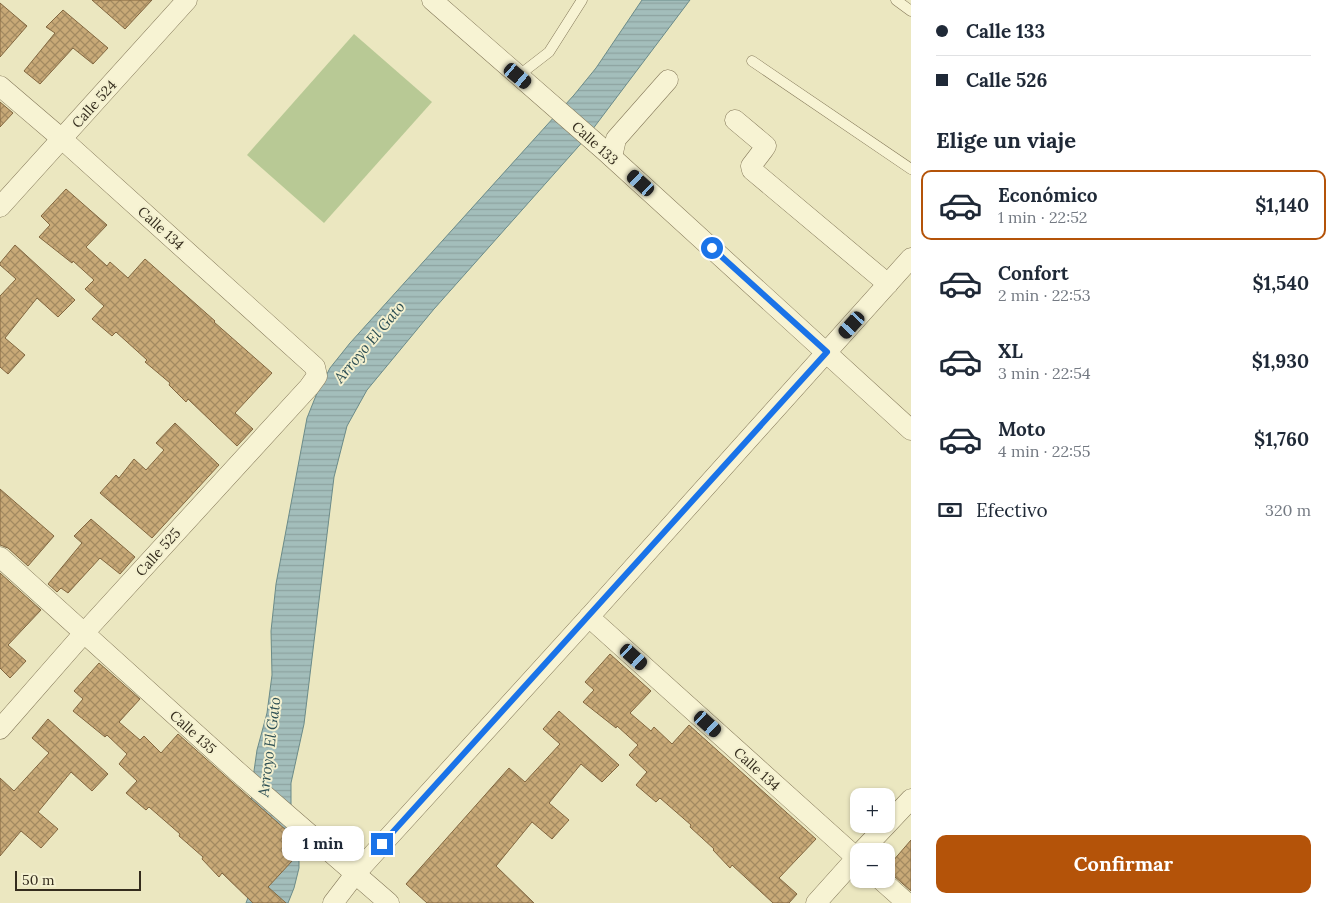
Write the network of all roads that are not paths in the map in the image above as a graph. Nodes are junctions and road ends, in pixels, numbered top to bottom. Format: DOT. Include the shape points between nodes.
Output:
graph roads {
  1 [pos="187,0"];
  2 [pos="432,0"];
  3 [pos="582,0"];
  4 [pos="896,0"];
  5 [pos="911,11"];
  6 [pos="752,62"];
  7 [pos="518,76"];
  8 [pos="668,80"];
  9 [pos="0,86"];
  10 [pos="735,120"];
  11 [pos="62,139"];
  12 [pos="608,154"];
  13 [pos="911,170"];
  14 [pos="0,207"];
  15 [pos="911,258"];
  16 [pos="888,284"];
  17 [pos="827,352"];
  18 [pos="317,376"];
  19 [pos="911,430"];
  20 [pos="0,557"];
  21 [pos="589,617"];
  22 [pos="84,633"];
  23 [pos="0,729"];
  24 [pos="911,798"];
  25 [pos="871,843"];
  26 [pos="850,848"];
  27 [pos="850,866"];
  28 [pos="356,873"];
  29 [pos="890,888"];
  30 [pos="333,903"];
  31 [pos="389,903"];
  32 [pos="816,903"];
  33 [pos="907,903"];
  1 -- 11 [label="street, Calle 524"];
  2 -- 7 [label="street, Calle 133"];
  3 -- 7 [label="lane" via="548,52"];
  4 -- 5 [label="lane"];
  6 -- 13 [label="lane"];
  7 -- 12 [label="street, Calle 133"];
  8 -- 12 [label="street" via="616,139"];
  9 -- 11 [label="street, Calle 134"];
  10 -- 16 [label="street" via="766,146 751,166 752,170"];
  11 -- 14 [label="street, Calle 524"];
  11 -- 18 [label="street, Calle 134" via="315,367"];
  12 -- 17 [label="street, Calle 133"];
  15 -- 16 [label="street"];
  16 -- 17 [label="street"];
  17 -- 19 [label="street, Calle 133"];
  17 -- 21 [label="street"];
  18 -- 22 [label="street, Calle 525"];
  20 -- 22 [label="street, Calle 135"];
  21 -- 26 [label="street, Calle 134"];
  21 -- 28 [label="street"];
  22 -- 23 [label="street, Calle 525"];
  22 -- 28 [label="street, Calle 135"];
  24 -- 25 [label="street"];
  27 -- 32 [label="street"];
  28 -- 30 [label="street"];
  28 -- 31 [label="street, Calle 135"];
  29 -- 33 [label="street"];
}
